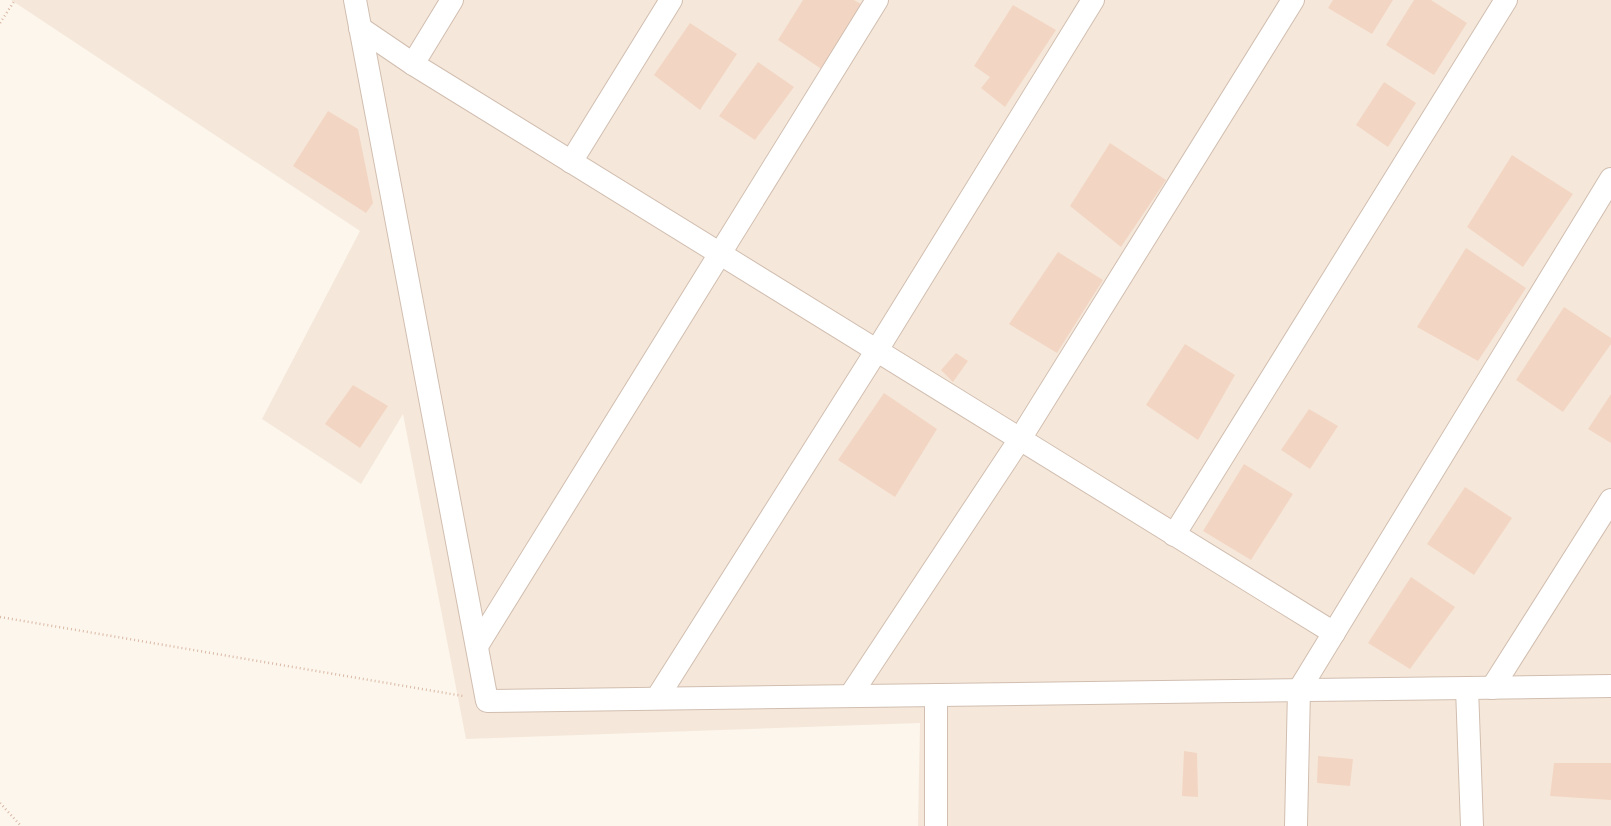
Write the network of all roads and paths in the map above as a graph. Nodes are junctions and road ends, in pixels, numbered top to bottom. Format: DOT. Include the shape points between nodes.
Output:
graph roads {
  1 [pos="15,0"];
  2 [pos="355,0"];
  3 [pos="452,0"];
  4 [pos="671,0"];
  5 [pos="877,0"];
  6 [pos="1093,0"];
  7 [pos="1293,0"];
  8 [pos="1506,0"];
  9 [pos="0,23"];
  10 [pos="360,28"];
  11 [pos="413,64"];
  12 [pos="571,162"];
  13 [pos="1611,179"];
  14 [pos="720,253"];
  15 [pos="877,350"];
  16 [pos="1020,439"];
  17 [pos="1611,500"];
  18 [pos="1174,534"];
  19 [pos="0,617"];
  20 [pos="1334,633"];
  21 [pos="477,646"];
  22 [pos="1611,686"];
  23 [pos="1467,688"];
  24 [pos="1492,688"];
  25 [pos="1299,690"];
  26 [pos="936,695"];
  27 [pos="850,696"];
  28 [pos="657,698"];
  29 [pos="487,701"];
  30 [pos="0,804"];
  31 [pos="21,826"];
  32 [pos="936,826"];
  33 [pos="1296,826"];
  34 [pos="1472,826"];
  1 -- 9 [label="path"];
  2 -- 10 [label="street"];
  3 -- 11 [label="street"];
  4 -- 12 [label="street"];
  5 -- 14 [label="street"];
  6 -- 15 [label="street"];
  7 -- 16 [label="street"];
  8 -- 18 [label="street"];
  10 -- 11 [label="street"];
  10 -- 21 [label="street"];
  11 -- 12 [label="street"];
  12 -- 14 [label="street"];
  13 -- 20 [label="street"];
  14 -- 15 [label="street"];
  14 -- 21 [label="street"];
  15 -- 16 [label="street"];
  15 -- 28 [label="street"];
  16 -- 18 [label="street"];
  16 -- 27 [label="street"];
  17 -- 24 [label="street"];
  18 -- 20 [label="street"];
  19 -- 29 [label="path"];
  20 -- 25 [label="street"];
  21 -- 29 [label="street"];
  22 -- 24 [label="street"];
  23 -- 24 [label="street"];
  23 -- 25 [label="street"];
  23 -- 34 [label="street"];
  25 -- 26 [label="street"];
  25 -- 33 [label="street"];
  26 -- 27 [label="street"];
  26 -- 32 [label="street"];
  27 -- 28 [label="street"];
  28 -- 29 [label="street"];
  30 -- 31 [label="path"];
}
